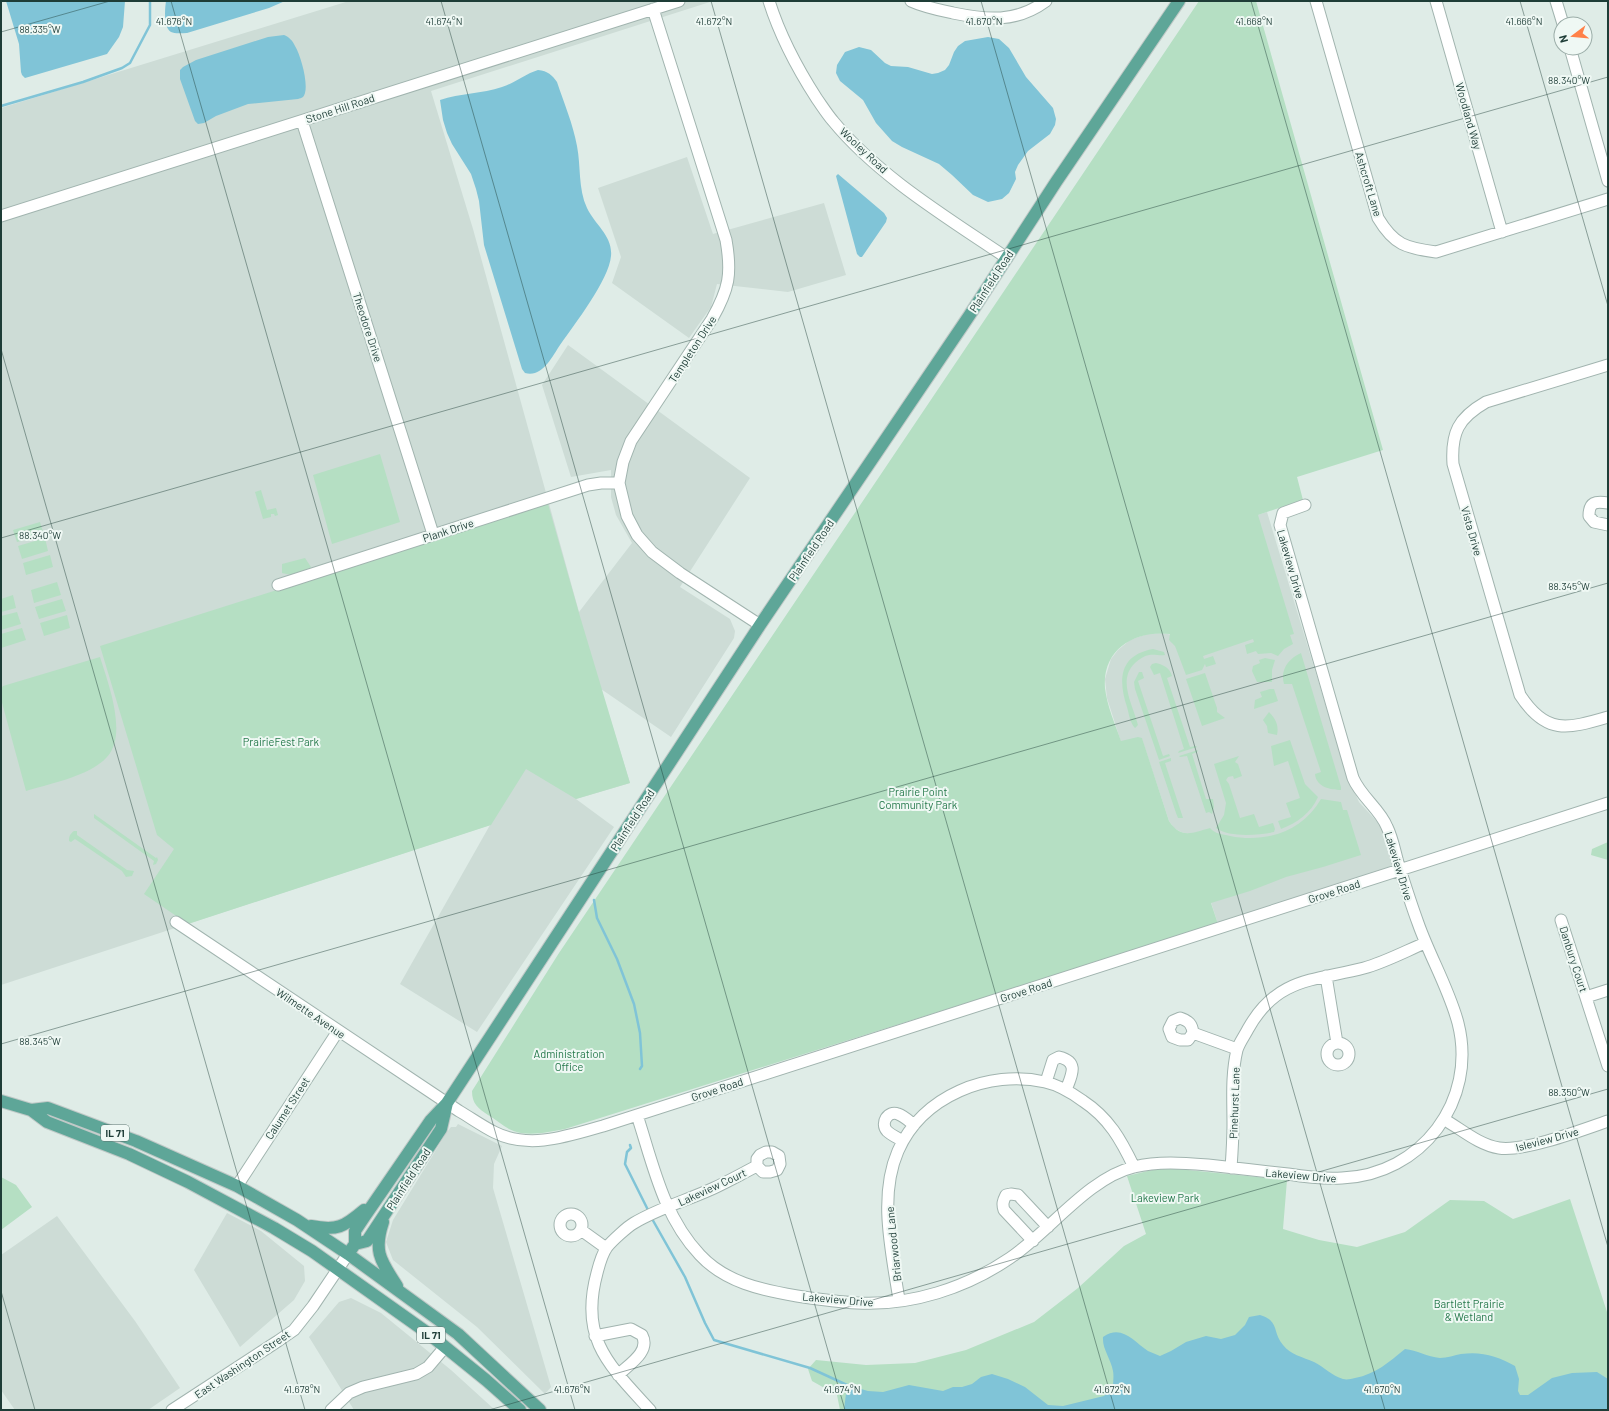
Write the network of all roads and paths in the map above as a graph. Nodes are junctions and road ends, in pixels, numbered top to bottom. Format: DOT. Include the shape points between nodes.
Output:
graph roads {
  1 [pos="679,1"];
  2 [pos="769,1"];
  3 [pos="911,1"];
  4 [pos="1046,1"];
  5 [pos="1179,1"];
  6 [pos="1316,1"];
  7 [pos="1436,1"];
  8 [pos="1556,1"];
  9 [pos="653,9"];
  10 [pos="1561,16"];
  11 [pos="1572,56"];
  12 [pos="302,121"];
  13 [pos="1608,181"];
  14 [pos="1608,199"];
  15 [pos="1,216"];
  16 [pos="1502,232"];
  17 [pos="1007,258"];
  18 [pos="1608,365"];
  19 [pos="620,484"];
  20 [pos="1608,503"];
  21 [pos="1305,505"];
  22 [pos="1608,525"];
  23 [pos="433,534"];
  24 [pos="278,585"];
  25 [pos="760,625"];
  26 [pos="1608,717"];
  27 [pos="1608,803"];
  28 [pos="1400,870"];
  29 [pos="1562,920"];
  30 [pos="176,922"];
  31 [pos="1425,943"];
  32 [pos="1326,976"];
  33 [pos="1608,990"];
  34 [pos="1586,997"];
  35 [pos="338,1030"];
  36 [pos="1193,1033"];
  37 [pos="1337,1043"];
  38 [pos="1237,1049"];
  39 [pos="1608,1066"];
  40 [pos="1046,1082"];
  41 [pos="1066,1090"];
  42 [pos="1,1101"];
  43 [pos="447,1103"];
  44 [pos="31,1110"];
  45 [pos="637,1115"];
  46 [pos="1444,1120"];
  47 [pos="1608,1121"];
  48 [pos="914,1125"];
  49 [pos="903,1142"];
  50 [pos="757,1166"];
  51 [pos="1134,1167"];
  52 [pos="1231,1168"];
  53 [pos="237,1186"];
  54 [pos="374,1202"];
  55 [pos="667,1207"];
  56 [pos="387,1210"];
  57 [pos="305,1224"];
  58 [pos="1048,1227"];
  59 [pos="581,1230"];
  60 [pos="1033,1241"];
  61 [pos="606,1248"];
  62 [pos="351,1249"];
  63 [pos="337,1269"];
  64 [pos="401,1292"];
  65 [pos="899,1300"];
  66 [pos="595,1336"];
  67 [pos="445,1347"];
  68 [pos="618,1374"];
  69 [pos="172,1410"];
  70 [pos="331,1410"];
  71 [pos="520,1410"];
  72 [pos="540,1410"];
  73 [pos="650,1410"];
  1 -- 9 [label="street, Stone Hill Road"];
  2 -- 17 [label="street, Wooley Road" via="777,26 801,74 832,121 875,164"];
  3 -- 4 [label="street" via="943,11 993,19 1020,14"];
  5 -- 17 [label="main road, Plainfield Road"];
  6 -- 16 [label="street, Ashcroft Lane" via="1378,218 1386,232 1409,248 1436,252"];
  7 -- 16 [label="street, Woodland Way"];
  8 -- 10 [label="street"];
  9 -- 12 [label="street, Stone Hill Road"];
  9 -- 19 [label="street, Templeton Drive" via="726,240 729,258 728,278 723,299 712,319 631,441 623,462"];
  11 -- 13 [label="street"];
  12 -- 15 [label="street, Stone Hill Road"];
  12 -- 23 [label="street, Theodore Drive"];
  14 -- 16 [label="street, Ashcroft Lane"];
  17 -- 25 [label="main road, Plainfield Road"];
  18 -- 26 [label="street, Vista Drive" via="1486,402 1470,411 1461,422 1452,450 1453,464 1520,695 1542,720 1559,726 1579,726"];
  19 -- 23 [label="street, Plank Drive" via="588,485"];
  19 -- 25 [label="street, Templeton Drive" via="627,516 637,534 652,552"];
  20 -- 22 [label="street" via="1592,504 1589,509 1589,516 1594,522"];
  21 -- 28 [label="street, Lakeview Drive" via="1282,513 1280,525 1353,778 1357,788 1387,827"];
  23 -- 24 [label="street, Plank Drive"];
  25 -- 43 [label="main road, Plainfield Road"];
  27 -- 28 [label="street, Grove Road"];
  28 -- 31 [label="street, Lakeview Drive"];
  28 -- 45 [label="street, Grove Road"];
  29 -- 34 [label="street, Danbury Court"];
  30 -- 35 [label="street, Wilmette Avenue"];
  31 -- 32 [label="street, Pinehurst Lane" via="1365,968"];
  31 -- 46 [label="street, Lakeview Drive" via="1458,1024 1463,1057 1457,1090"];
  32 -- 37 [label="street"];
  32 -- 38 [label="street, Pinehurst Lane" via="1305,980 1276,996 1254,1019"];
  33 -- 34 [label="street"];
  34 -- 39 [label="street, Danbury Court"];
  35 -- 43 [label="street, Wilmette Avenue"];
  35 -- 53 [label="street, Calumet Street"];
  36 -- 38 [label="street"];
  38 -- 52 [label="street, Pinehurst Lane" via="1232,1085"];
  40 -- 41 [label="street, Briarwood Lane"];
  40 -- 41 [label="street" via="1053,1060 1059,1057 1066,1059 1072,1064 1072,1071"];
  40 -- 48 [label="street, Briarwood Lane" via="1016,1078 984,1082 956,1092 936,1105"];
  41 -- 51 [label="street, Briarwood Lane" via="1106,1120"];
  42 -- 44 [label="main road, IL 71"];
  43 -- 45 [label="street, Grove Road" via="494,1133 531,1141 561,1138"];
  43 -- 54 [label="main road, Plainfield Road" via="431,1120"];
  43 -- 56 [label="main road, Plainfield Road" via="441,1129"];
  44 -- 53 [label="main road, IL 71" via="48,1108 136,1141"];
  44 -- 63 [label="main road, IL 71" via="47,1122 129,1154 228,1203 312,1251"];
  45 -- 55 [label="street, Lakeview Drive"];
  46 -- 47 [label="street, Isleview Drive" via="1498,1148 1526,1147"];
  46 -- 52 [label="street, Lakeview Drive" via="1407,1158 1381,1171 1357,1178 1328,1179"];
  48 -- 49 [label="street, Briarwood Lane"];
  48 -- 49 [label="street" via="898,1113 887,1116 884,1124 886,1130"];
  49 -- 65 [label="street, Briarwood Lane" via="893,1168 888,1194 888,1220"];
  50 -- 55 [label="street, Lakeview Court" via="714,1188"];
  51 -- 52 [label="street, Lakeview Drive" via="1184,1163"];
  51 -- 58 [label="street, Lakeview Drive" via="1111,1176 1089,1191"];
  53 -- 57 [label="main road, IL 71"];
  54 -- 57 [label="main road" via="341,1227 328,1228"];
  54 -- 62 [label="main road, Plainfield Road" via="355,1232"];
  55 -- 61 [label="street, Lakeview Court" via="633,1224"];
  55 -- 65 [label="street, Lakeview Drive" via="683,1235 702,1258 725,1275 746,1285 772,1292 856,1303"];
  56 -- 62 [label="main road, Plainfield Road" via="366,1241"];
  56 -- 64 [label="main road" via="379,1235 379,1253 384,1266"];
  57 -- 62 [label="main road, IL 71"];
  58 -- 60 [label="street, Lakeview Drive"];
  58 -- 60 [label="street" via="1018,1195 1006,1195 1002,1205 1004,1210"];
  59 -- 61 [label="street"];
  60 -- 65 [label="street, Lakeview Drive" via="983,1275 932,1294"];
  61 -- 66 [label="street" via="593,1289 591,1311"];
  62 -- 63 [label="street, East Washington Street"];
  62 -- 64 [label="main road, IL 71"];
  63 -- 67 [label="main road, IL 71"];
  63 -- 69 [label="street, East Washington Street" via="294,1330"];
  64 -- 72 [label="main road, IL 71" via="458,1334"];
  66 -- 68 [label="street" via="607,1361"];
  66 -- 68 [label="street" via="631,1329 644,1338 640,1355"];
  67 -- 70 [label="street" via="428,1367 416,1374 363,1387 349,1393"];
  67 -- 71 [label="main road, IL 71"];
  68 -- 73 [label="street"];
}
